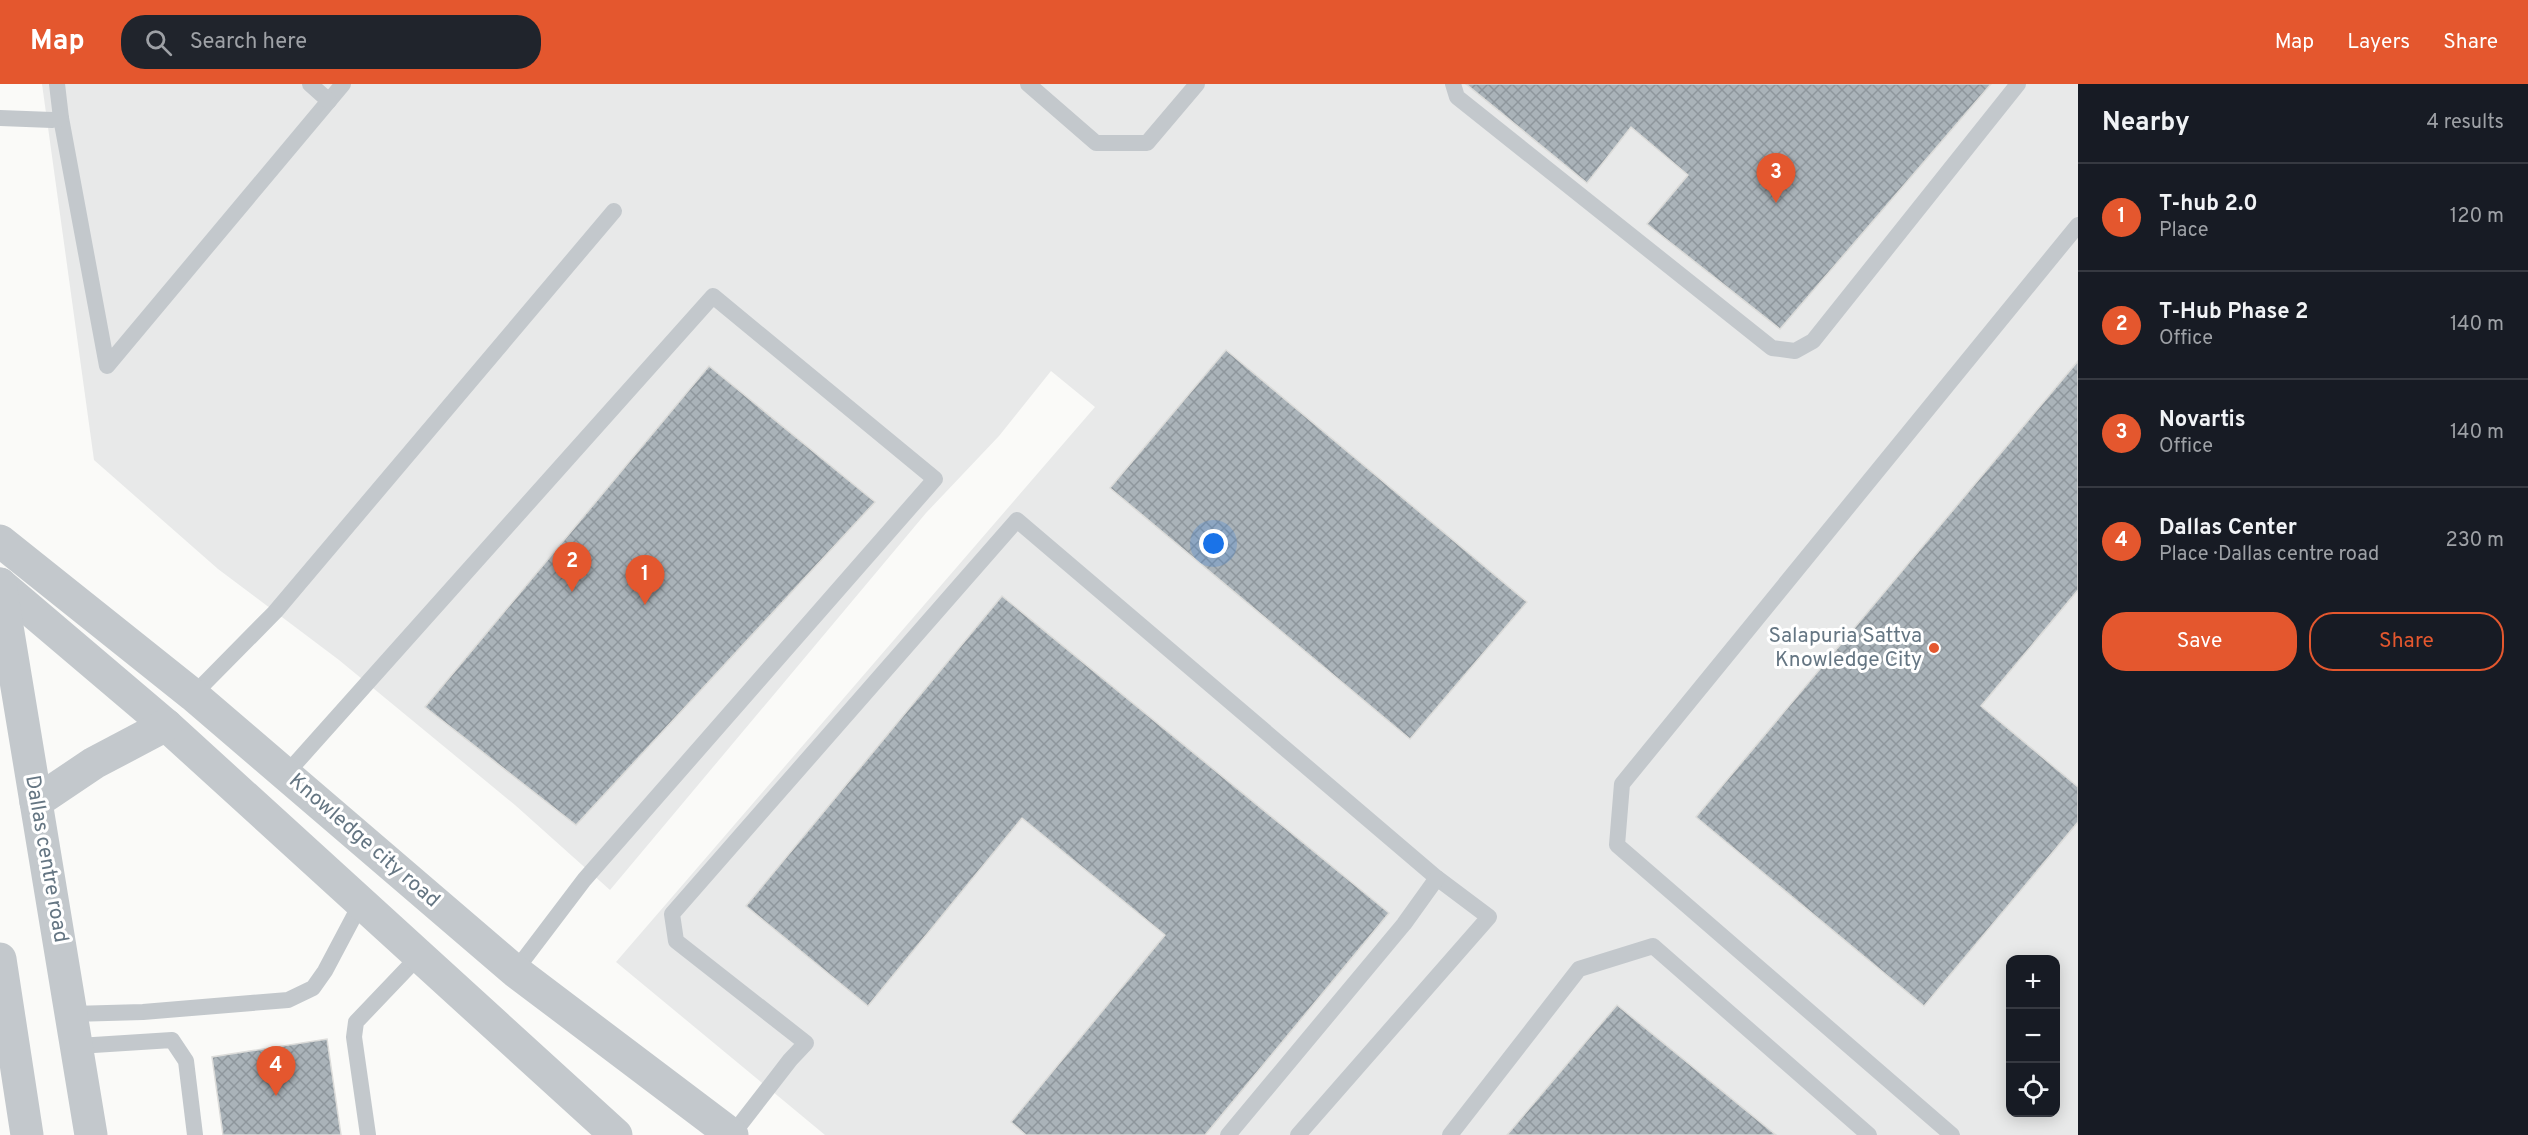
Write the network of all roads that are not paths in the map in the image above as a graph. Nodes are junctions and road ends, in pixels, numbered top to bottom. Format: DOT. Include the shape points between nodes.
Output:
graph roads {
  1 [pos="57,84"];
  2 [pos="310,84"];
  3 [pos="343,84"];
  4 [pos="1028,84"];
  5 [pos="1197,84"];
  6 [pos="1453,84"];
  7 [pos="2018,84"];
  8 [pos="329,102"];
  9 [pos="0,118"];
  10 [pos="61,118"];
  11 [pos="614,211"];
  12 [pos="2078,225"];
  13 [pos="0,541"];
  14 [pos="0,584"];
  15 [pos="193,695"];
  16 [pos="166,725"];
  17 [pos="286,774"];
  18 [pos="36,802"];
  19 [pos="1437,878"];
  20 [pos="361,903"];
  21 [pos="419,956"];
  22 [pos="0,959"];
  23 [pos="515,971"];
  24 [pos="72,1014"];
  25 [pos="78,1046"];
  26 [pos="27,1135"];
  27 [pos="91,1135"];
  28 [pos="195,1135"];
  29 [pos="368,1135"];
  30 [pos="616,1135"];
  31 [pos="732,1135"];
  32 [pos="1228,1135"];
  33 [pos="1298,1135"];
  34 [pos="1450,1135"];
  35 [pos="1869,1135"];
  36 [pos="1952,1135"];
  1 -- 10 [label="lane"];
  2 -- 8 [label="lane"];
  3 -- 8 [label="lane"];
  4 -- 5 [label="lane" via="1096,143 1147,142"];
  6 -- 7 [label="lane" via="1457,97 1772,348 1795,351 1812,341"];
  8 -- 10 [label="lane" via="106,366"];
  9 -- 10 [label="lane"];
  11 -- 15 [label="lane" via="275,612"];
  12 -- 36 [label="lane" via="1622,784 1617,845"];
  13 -- 15 [label="street, Knowledge city road"];
  14 -- 16 [label="street"];
  14 -- 18 [label="street, Dallas centre road"];
  15 -- 17 [label="street, Knowledge city road"];
  16 -- 18 [label="street" via="94,763"];
  16 -- 20 [label="street"];
  17 -- 23 [label="street, Knowledge city road"];
  17 -- 23 [label="lane" via="713,296 934,479 584,880"];
  18 -- 24 [label="street, Dallas centre road"];
  19 -- 31 [label="lane" via="1017,520 672,914 676,941 806,1044"];
  19 -- 32 [label="lane" via="1404,924"];
  19 -- 33 [label="lane" via="1489,917"];
  20 -- 21 [label="street"];
  20 -- 24 [label="lane" via="313,988 288,1000"];
  21 -- 29 [label="lane" via="356,1022 354,1037"];
  21 -- 30 [label="street"];
  22 -- 26 [label="street"];
  23 -- 31 [label="street, Knowledge city road"];
  24 -- 25 [label="street, Dallas centre road"];
  25 -- 27 [label="street, Dallas centre road"];
  25 -- 28 [label="lane" via="172,1040 186,1061"];
  34 -- 35 [label="lane" via="1579,969 1653,946"];
}
